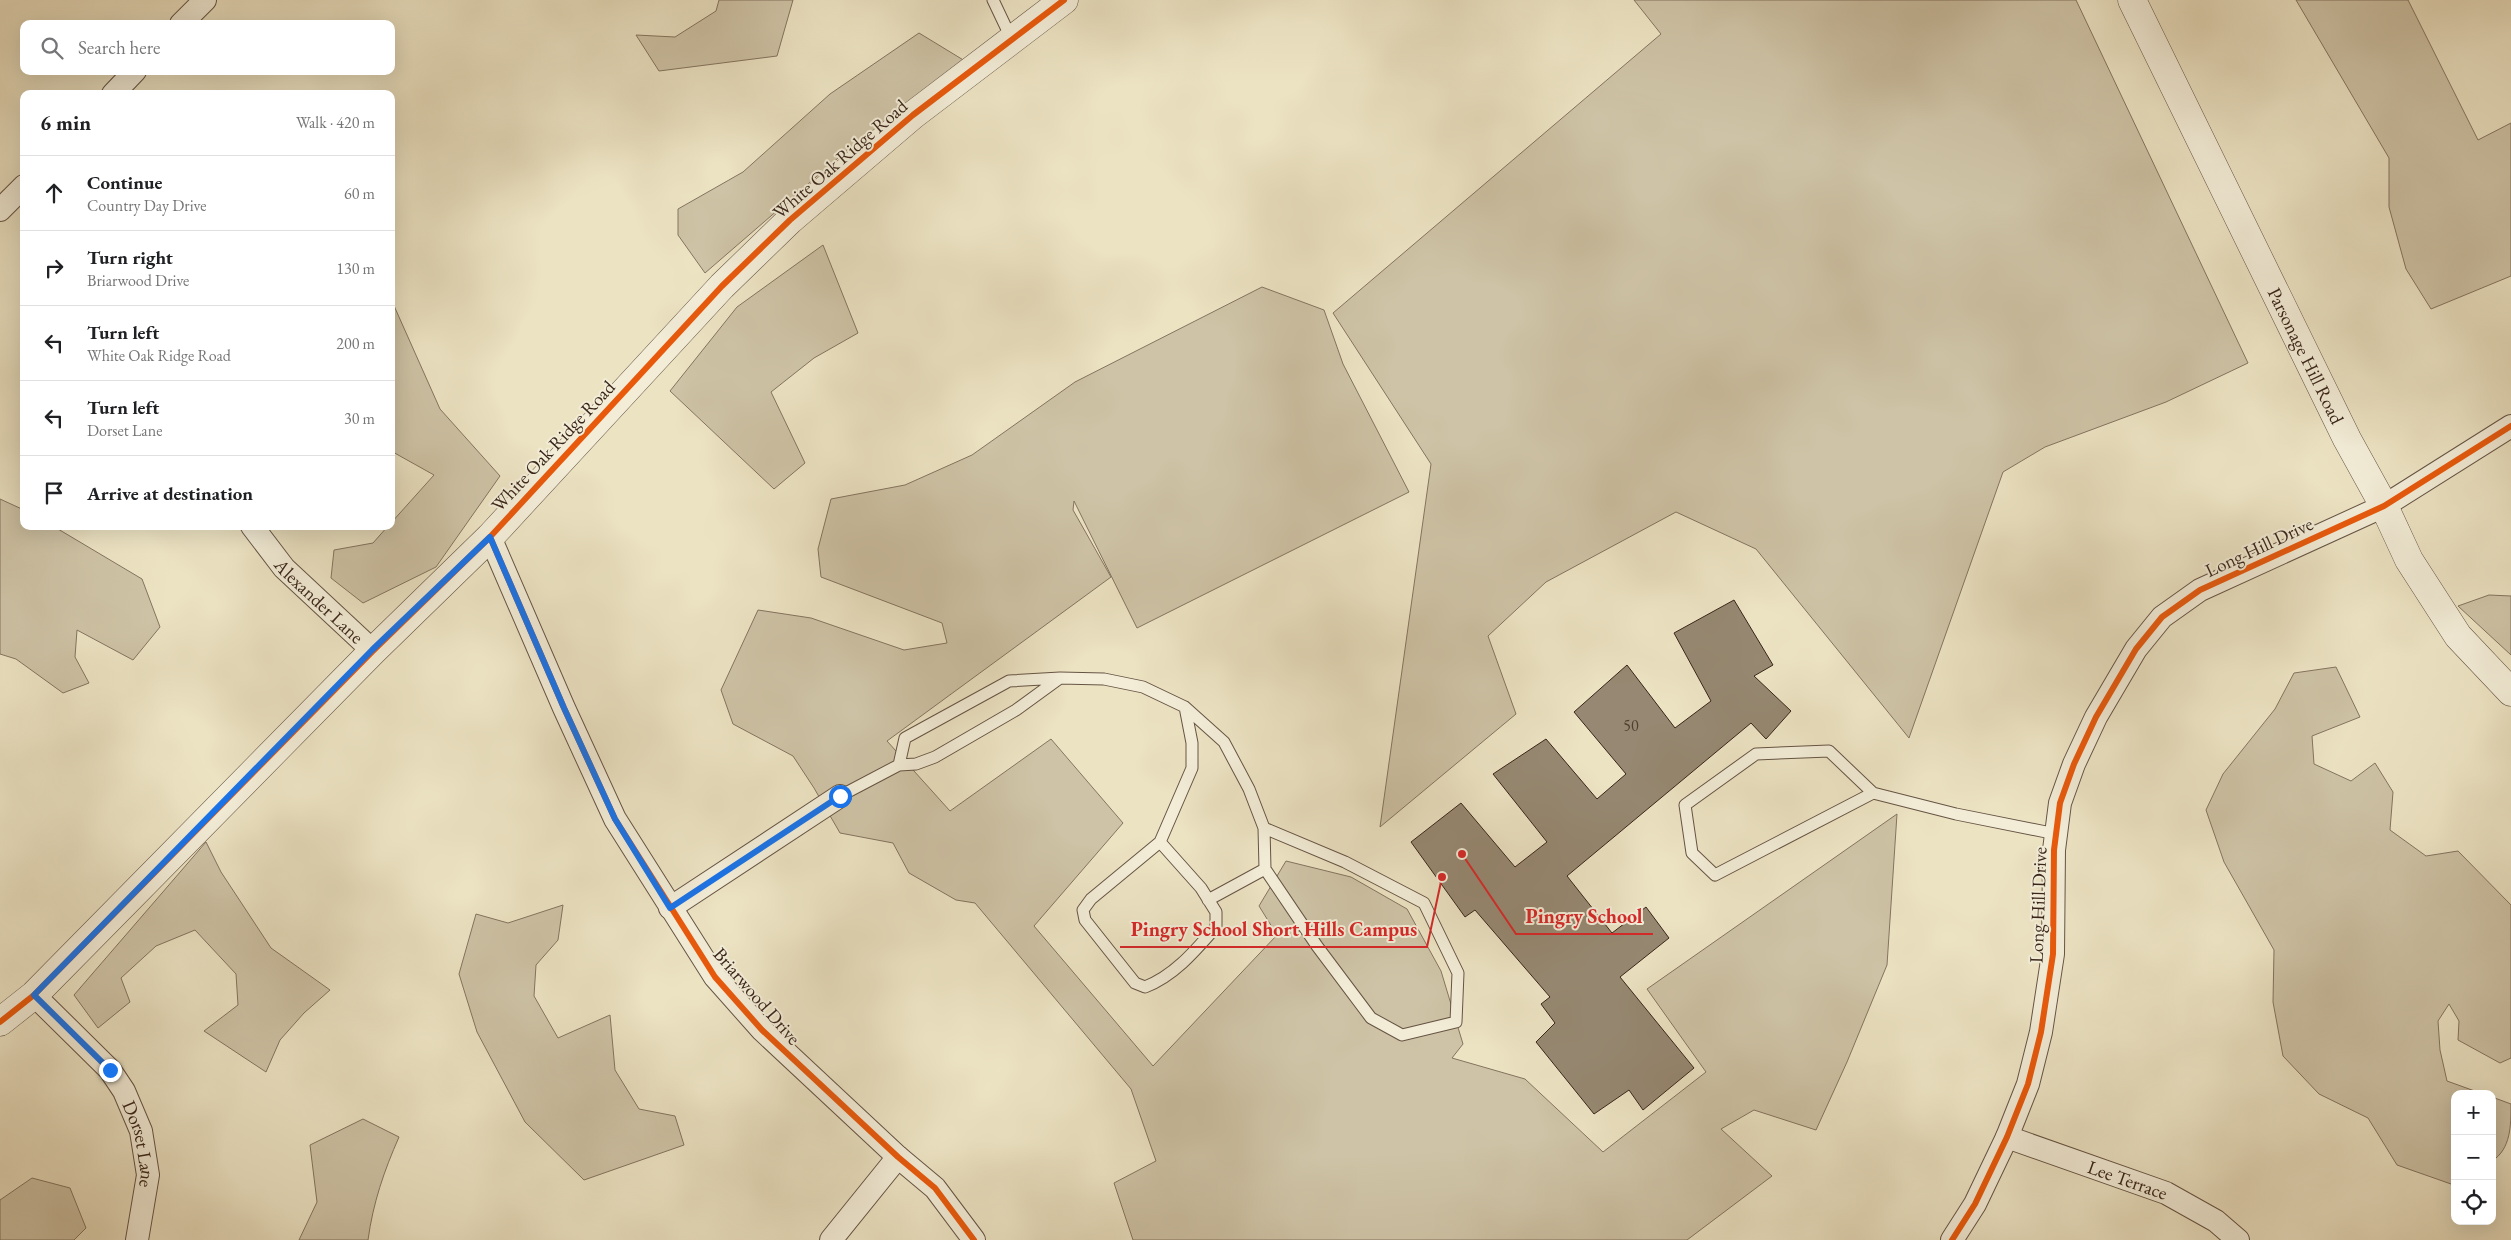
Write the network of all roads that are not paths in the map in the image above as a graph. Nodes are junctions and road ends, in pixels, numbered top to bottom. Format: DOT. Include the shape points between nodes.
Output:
graph roads {
  1 [pos="204,0"];
  2 [pos="993,0"];
  3 [pos="1064,0"];
  4 [pos="2132,0"];
  5 [pos="185,20"];
  6 [pos="1012,40"];
  7 [pos="131,75"];
  8 [pos="117,90"];
  9 [pos="20,190"];
  10 [pos="0,210"];
  11 [pos="2511,426"];
  12 [pos="2384,506"];
  13 [pos="255,530"];
  14 [pos="490,537"];
  15 [pos="372,650"];
  16 [pos="1060,678"];
  17 [pos="2511,692"];
  18 [pos="1184,707"];
  19 [pos="899,765"];
  20 [pos="1873,793"];
  21 [pos="840,796"];
  22 [pos="1264,828"];
  23 [pos="2056,834"];
  24 [pos="1160,842"];
  25 [pos="1265,870"];
  26 [pos="1208,900"];
  27 [pos="670,908"];
  28 [pos="34,995"];
  29 [pos="0,1022"];
  30 [pos="2007,1137"];
  31 [pos="898,1157"];
  32 [pos="137,1240"];
  33 [pos="831,1240"];
  34 [pos="974,1240"];
  35 [pos="1952,1240"];
  36 [pos="2238,1240"];
  1 -- 5 [label="street"];
  2 -- 6 [label="lane"];
  3 -- 6 [label="street, White Oak Ridge Road"];
  4 -- 12 [label="street, Parsonage Hill Road" via="2347,439"];
  6 -- 14 [label="street, White Oak Ridge Road" via="913,115 770,240 722,286"];
  7 -- 8 [label="street"];
  9 -- 10 [label="street"];
  11 -- 12 [label="street, Long Hill Drive"];
  12 -- 17 [label="street, Parsonage Hill Road" via="2409,560 2458,636"];
  12 -- 23 [label="street, Long Hill Drive" via="2200,590 2162,617 2136,649 2096,717 2060,803"];
  13 -- 15 [label="street, Alexander Lane" via="284,568"];
  14 -- 15 [label="street, White Oak Ridge Road"];
  14 -- 27 [label="street, Briarwood Drive" via="615,819"];
  15 -- 28 [label="street, White Oak Ridge Road"];
  16 -- 18 [label="lane" via="1104,679 1144,687"];
  16 -- 19 [label="lane" via="1016,710 935,757 916,764"];
  16 -- 19 [label="lane" via="1009,681 905,738"];
  18 -- 22 [label="lane" via="1224,742 1249,789"];
  18 -- 24 [label="lane" via="1192,743 1192,768"];
  19 -- 21 [label="lane"];
  20 -- 20 [label="lane" via="1829,751 1756,754 1685,805 1692,853 1714,875"];
  20 -- 23 [label="lane"];
  21 -- 27 [label="street"];
  22 -- 25 [label="lane"];
  22 -- 25 [label="lane" via="1345,862 1424,903 1458,973 1456,1022 1402,1035 1371,1018"];
  23 -- 30 [label="street, Long Hill Drive" via="2054,954 2041,1032 2028,1084"];
  24 -- 26 [label="lane"];
  24 -- 26 [label="lane" via="1091,899 1083,910 1085,920 1135,983 1144,987 1162,980 1195,951 1216,927 1216,912"];
  25 -- 26 [label="lane"];
  27 -- 31 [label="street, Briarwood Drive" via="715,977 762,1030"];
  28 -- 29 [label="street, White Oak Ridge Road"];
  28 -- 32 [label="street, Dorset Lane" via="110,1070 124,1090 140,1131 148,1176"];
  30 -- 35 [label="street, Long Hill Drive" via="1975,1204"];
  30 -- 36 [label="street, Lee Terrace" via="2166,1193 2202,1212"];
  31 -- 33 [label="street"];
  31 -- 34 [label="street, Briarwood Drive" via="935,1188"];
}
